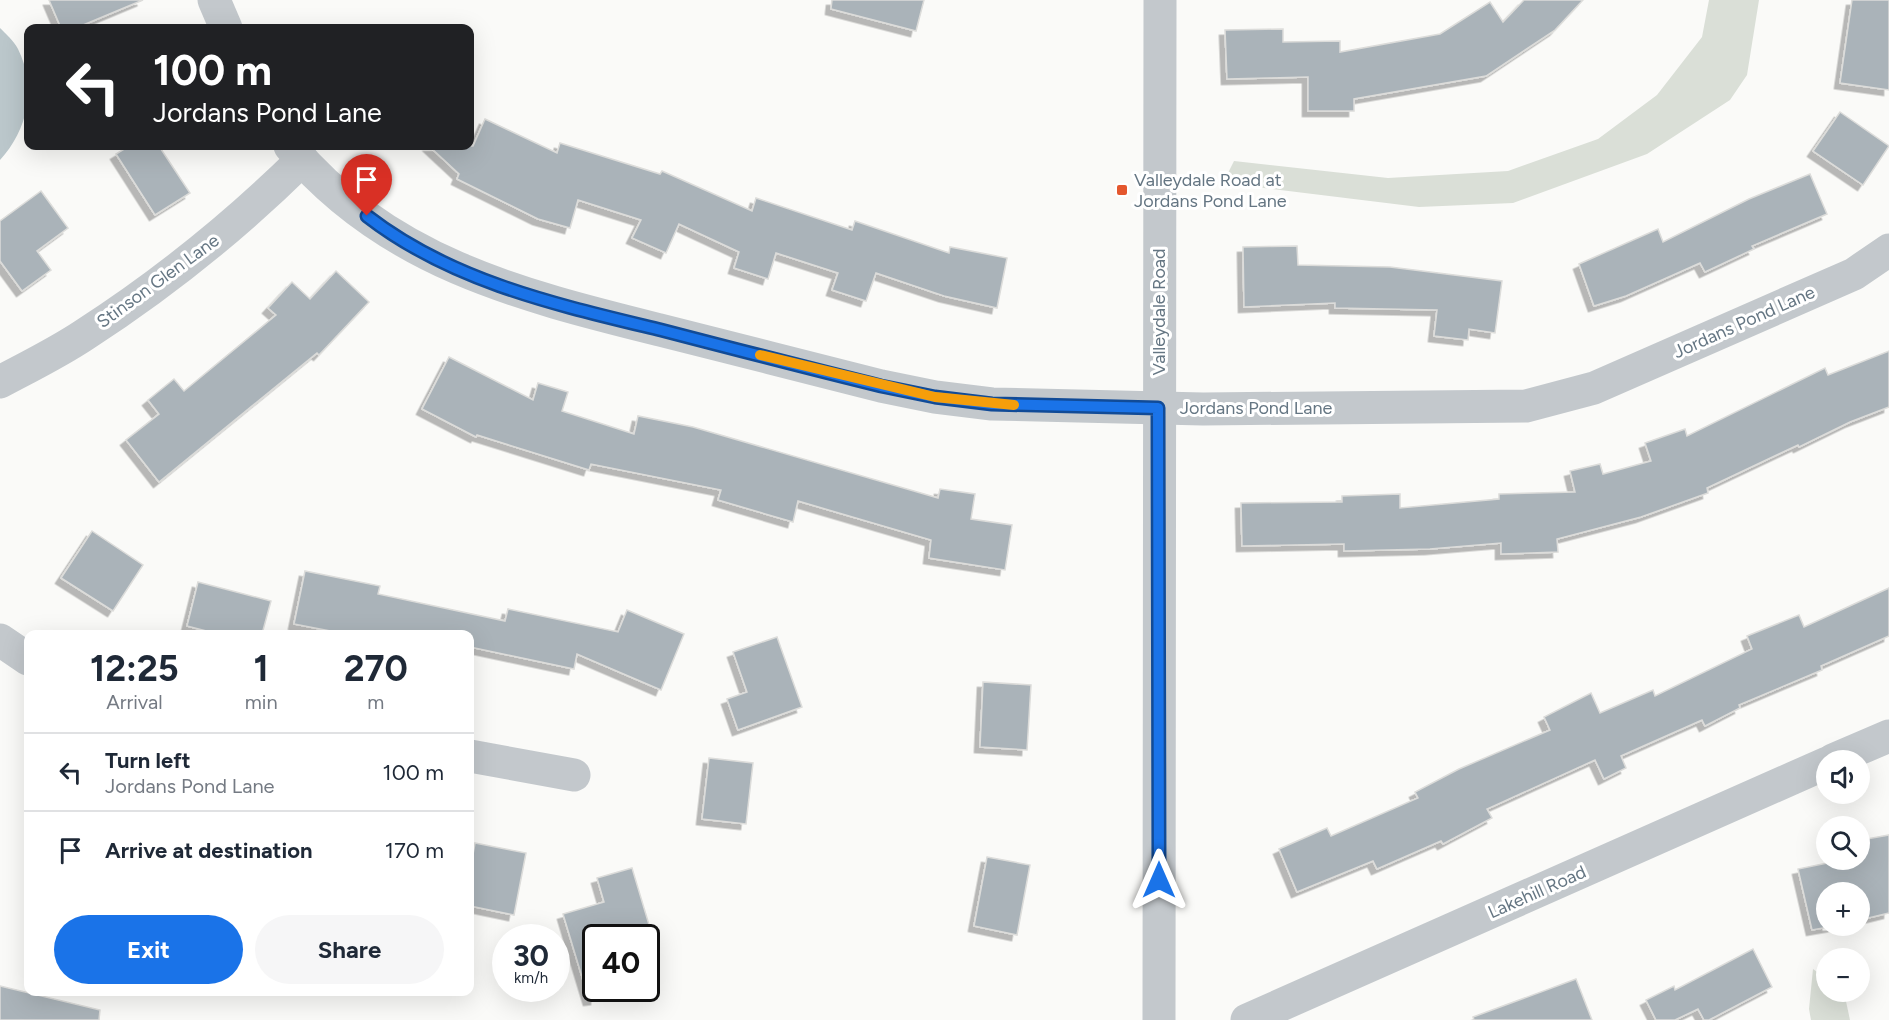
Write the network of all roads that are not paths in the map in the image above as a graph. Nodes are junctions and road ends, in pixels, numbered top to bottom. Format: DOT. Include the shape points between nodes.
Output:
graph roads {
  1 [pos="214,0"];
  2 [pos="1161,0"];
  3 [pos="224,24"];
  4 [pos="296,153"];
  5 [pos="1889,250"];
  6 [pos="0,382"];
  7 [pos="1158,408"];
  8 [pos="0,640"];
  9 [pos="24,656"];
  10 [pos="1889,736"];
  11 [pos="1856,750"];
  12 [pos="474,757"];
  13 [pos="1816,768"];
  14 [pos="574,775"];
  15 [pos="1159,1020"];
  16 [pos="1247,1020"];
  1 -- 3 [label="street"];
  2 -- 7 [label="street, Valleydale Road"];
  4 -- 6 [label="street, Stinson Glen Lane" via="248,214 182,268 83,336"];
  4 -- 7 [label="street, Jordans Pond Lane" via="338,194 396,239 491,284 553,303 935,397 992,404"];
  5 -- 7 [label="street, Jordans Pond Lane" via="1854,274 1594,388 1526,406"];
  7 -- 15 [label="street, Valleydale Road"];
  8 -- 9 [label="street"];
  10 -- 11 [label="street"];
  12 -- 14 [label="street"];
  13 -- 16 [label="street, Lakehill Road"];
}
